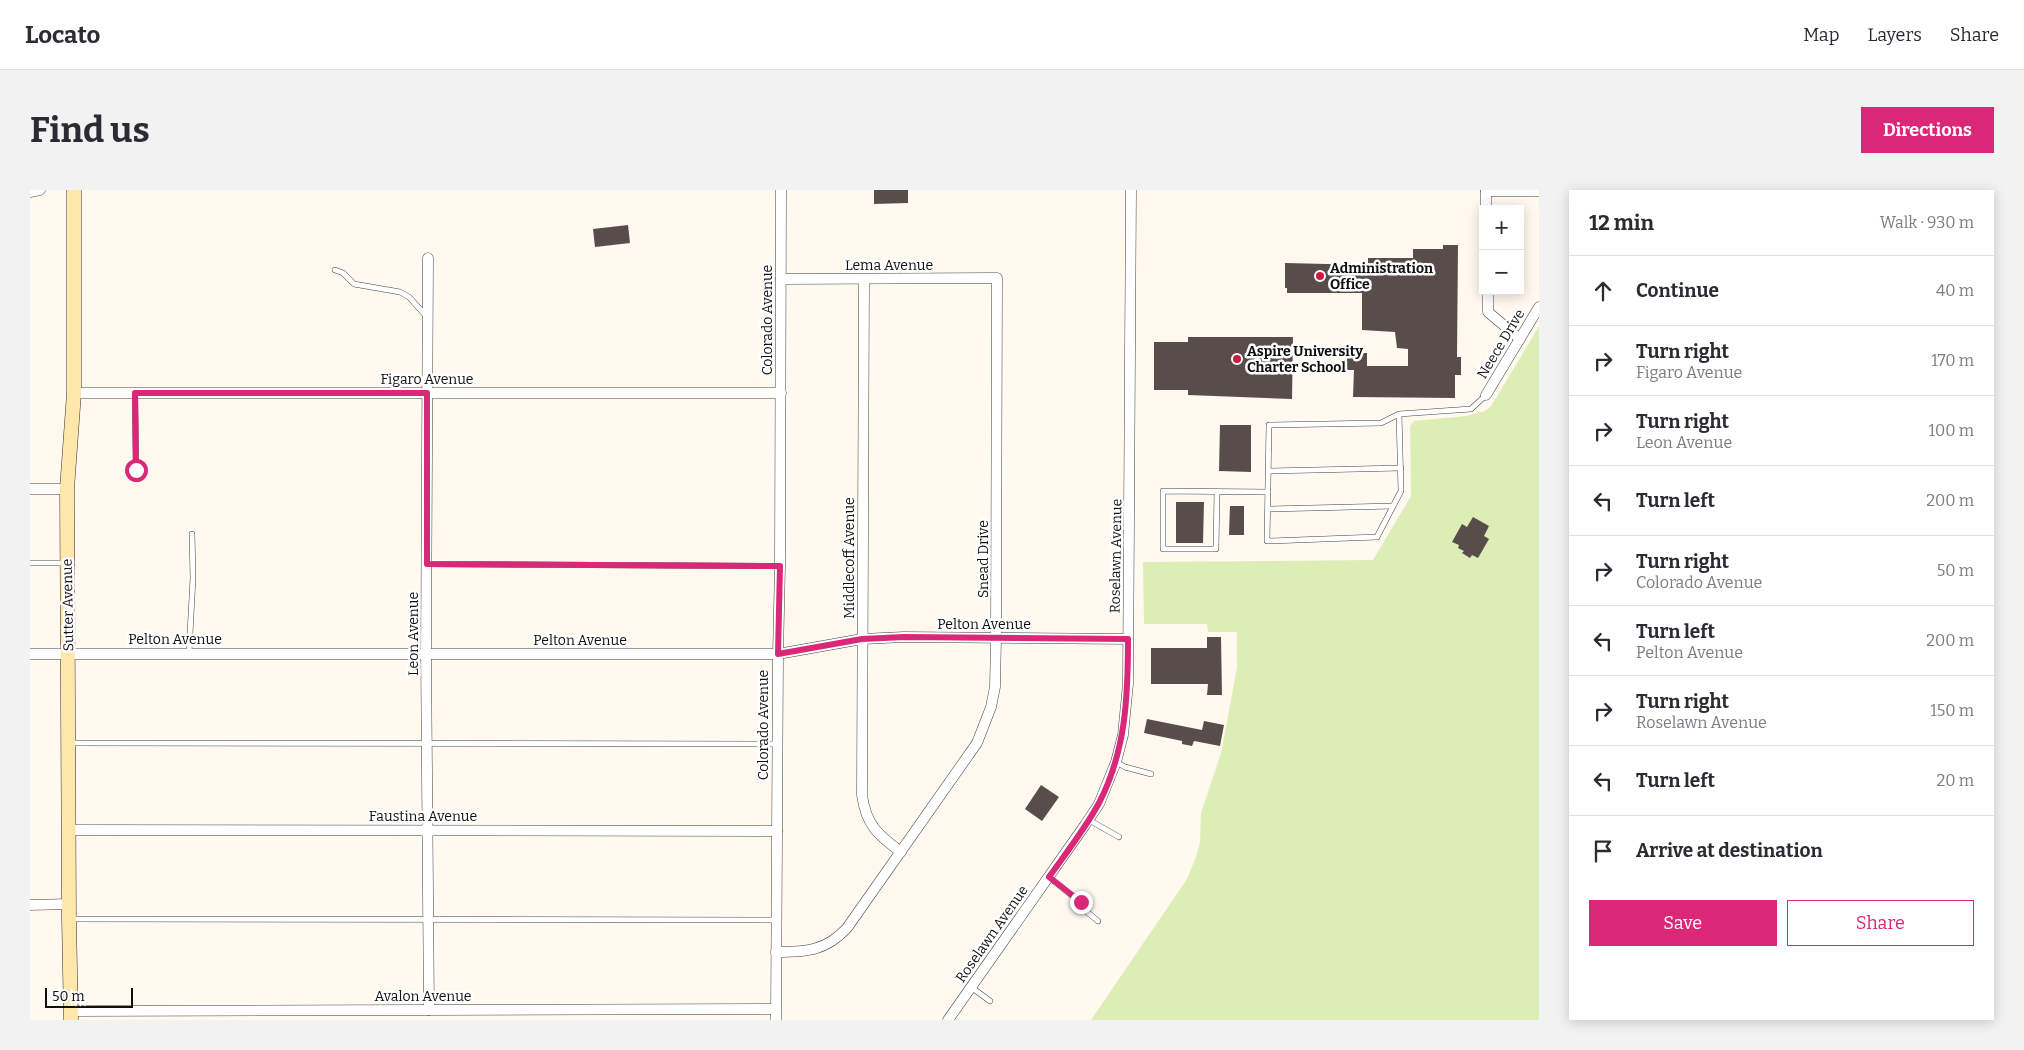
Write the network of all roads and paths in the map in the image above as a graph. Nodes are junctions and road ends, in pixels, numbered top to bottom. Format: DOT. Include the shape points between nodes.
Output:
graph roads {
  1 [pos="40,190"];
  2 [pos="74,190"];
  3 [pos="781,190"];
  4 [pos="1131,190"];
  5 [pos="1486,191"];
  6 [pos="1539,191"];
  7 [pos="30,192"];
  8 [pos="1486,205"];
  9 [pos="428,258"];
  10 [pos="335,270"];
  11 [pos="997,278"];
  12 [pos="781,279"];
  13 [pos="864,279"];
  14 [pos="1488,295"];
  15 [pos="1539,307"];
  16 [pos="427,317"];
  17 [pos="1520,339"];
  18 [pos="74,393"];
  19 [pos="135,393"];
  20 [pos="427,393"];
  21 [pos="781,393"];
  22 [pos="1486,395"];
  23 [pos="1399,414"];
  24 [pos="1401,468"];
  25 [pos="136,470"];
  26 [pos="1269,470"];
  27 [pos="30,489"];
  28 [pos="67,489"];
  29 [pos="1217,492"];
  30 [pos="1268,492"];
  31 [pos="1393,506"];
  32 [pos="1268,509"];
  33 [pos="192,534"];
  34 [pos="67,563"];
  35 [pos="30,564"];
  36 [pos="427,564"];
  37 [pos="780,566"];
  38 [pos="996,638"];
  39 [pos="862,639"];
  40 [pos="1128,639"];
  41 [pos="189,652"];
  42 [pos="69,653"];
  43 [pos="30,654"];
  44 [pos="426,654"];
  45 [pos="778,654"];
  46 [pos="428,742"];
  47 [pos="69,743"];
  48 [pos="777,744"];
  49 [pos="1116,762"];
  50 [pos="1151,774"];
  51 [pos="1089,820"];
  52 [pos="69,830"];
  53 [pos="427,830"];
  54 [pos="776,831"];
  55 [pos="1119,837"];
  56 [pos="901,852"];
  57 [pos="1049,877"];
  58 [pos="69,904"];
  59 [pos="30,905"];
  60 [pos="69,919"];
  61 [pos="428,920"];
  62 [pos="776,920"];
  63 [pos="1098,922"];
  64 [pos="776,952"];
  65 [pos="971,987"];
  66 [pos="990,1001"];
  67 [pos="775,1009"];
  68 [pos="429,1010"];
  69 [pos="71,1016"];
  70 [pos="776,1020"];
  71 [pos="948,1020"];
  1 -- 7 [label="street"];
  2 -- 18 [label="street, Sutter Avenue"];
  3 -- 12 [label="street, Colorado Avenue"];
  4 -- 40 [label="street, Roselawn Avenue"];
  5 -- 6 [label="street"];
  5 -- 8 [label="street"];
  9 -- 16 [label="street, Leon Avenue"];
  10 -- 16 [label="lane" via="344,273 354,284 400,292"];
  11 -- 13 [label="street, Lema Avenue"];
  11 -- 38 [label="street, Snead Drive"];
  12 -- 13 [label="street, Lema Avenue"];
  12 -- 21 [label="street, Colorado Avenue"];
  13 -- 39 [label="street, Middlecoff Avenue"];
  14 -- 17 [label="street" via="1488,312"];
  15 -- 17 [label="street, Neece Drive"];
  16 -- 20 [label="street, Leon Avenue"];
  17 -- 22 [label="street, Neece Drive"];
  18 -- 19 [label="street, Figaro Avenue"];
  18 -- 28 [label="street, Sutter Avenue"];
  19 -- 20 [label="street, Figaro Avenue"];
  19 -- 25 [label="lane"];
  20 -- 21 [label="street, Figaro Avenue"];
  20 -- 36 [label="street, Leon Avenue"];
  21 -- 37 [label="street, Colorado Avenue"];
  22 -- 23 [label="lane" via="1475,408 1468,410"];
  23 -- 24 [label="lane"];
  23 -- 26 [label="lane" via="1381,423 1269,425"];
  24 -- 26 [label="lane"];
  24 -- 31 [label="lane" via="1401,491"];
  26 -- 30 [label="lane"];
  27 -- 28 [label="street"];
  28 -- 34 [label="street, Sutter Avenue"];
  29 -- 29 [label="lane" via="1164,491 1163,549 1216,549"];
  29 -- 30 [label="lane"];
  30 -- 32 [label="lane"];
  31 -- 32 [label="lane"];
  31 -- 32 [label="lane" via="1377,537 1267,541"];
  33 -- 41 [label="lane"];
  34 -- 35 [label="lane"];
  34 -- 42 [label="street, Sutter Avenue"];
  36 -- 37 [label="lane"];
  36 -- 44 [label="street, Leon Avenue"];
  37 -- 45 [label="street, Colorado Avenue"];
  38 -- 39 [label="street, Pelton Avenue"];
  38 -- 40 [label="street, Pelton Avenue"];
  38 -- 56 [label="street, Snead Drive" via="995,687 984,727 968,758"];
  39 -- 45 [label="street, Pelton Avenue"];
  39 -- 56 [label="street, Middlecoff Avenue" via="863,805 872,827"];
  40 -- 49 [label="street, Roselawn Avenue" via="1126,712"];
  41 -- 42 [label="street, Pelton Avenue"];
  41 -- 44 [label="street, Pelton Avenue"];
  42 -- 43 [label="street, Pelton Avenue"];
  42 -- 47 [label="street, Sutter Avenue"];
  44 -- 45 [label="street, Pelton Avenue"];
  44 -- 46 [label="street, Leon Avenue"];
  45 -- 48 [label="street, Colorado Avenue"];
  46 -- 47 [label="lane"];
  46 -- 48 [label="lane"];
  46 -- 53 [label="street, Leon Avenue"];
  47 -- 52 [label="street, Sutter Avenue"];
  48 -- 54 [label="street, Colorado Avenue"];
  49 -- 50 [label="lane"];
  49 -- 51 [label="street, Roselawn Avenue"];
  51 -- 55 [label="lane"];
  51 -- 57 [label="street, Roselawn Avenue"];
  52 -- 53 [label="street, Faustina Avenue"];
  52 -- 58 [label="street, Sutter Avenue"];
  53 -- 54 [label="street, Faustina Avenue"];
  53 -- 61 [label="street, Leon Avenue"];
  54 -- 62 [label="street, Colorado Avenue"];
  56 -- 64 [label="street, Snead Drive" via="838,938 818,948"];
  57 -- 63 [label="lane" via="1081,902 1082,908"];
  57 -- 65 [label="street, Roselawn Avenue"];
  58 -- 59 [label="street"];
  58 -- 60 [label="street, Sutter Avenue"];
  60 -- 61 [label="lane"];
  60 -- 69 [label="street, Sutter Avenue"];
  61 -- 62 [label="lane"];
  61 -- 68 [label="street, Leon Avenue"];
  62 -- 64 [label="street, Colorado Avenue"];
  64 -- 67 [label="street, Colorado Avenue"];
  65 -- 66 [label="lane"];
  65 -- 71 [label="street, Roselawn Avenue"];
  67 -- 68 [label="street, Avalon Avenue"];
  67 -- 70 [label="street, Colorado Avenue"];
  68 -- 69 [label="street, Avalon Avenue"];
}
